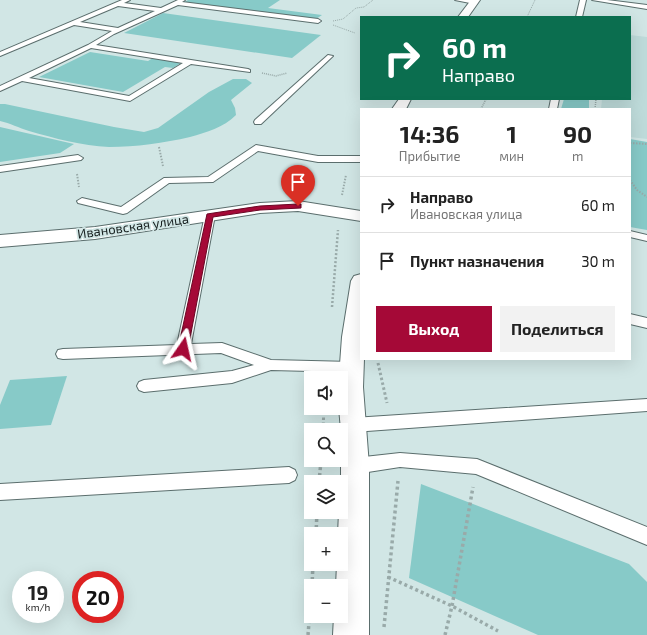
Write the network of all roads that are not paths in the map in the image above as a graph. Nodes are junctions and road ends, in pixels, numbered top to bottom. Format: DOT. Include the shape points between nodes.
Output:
graph roads {
  1 [pos="127,0"];
  2 [pos="458,0"];
  3 [pos="583,0"];
  4 [pos="595,0"];
  5 [pos="180,1"];
  6 [pos="475,1"];
  7 [pos="117,4"];
  8 [pos="647,7"];
  9 [pos="161,10"];
  10 [pos="464,16"];
  11 [pos="579,16"];
  12 [pos="318,21"];
  13 [pos="74,23"];
  14 [pos="118,30"];
  15 [pos="90,46"];
  16 [pos="0,54"];
  17 [pos="330,56"];
  18 [pos="189,62"];
  19 [pos="248,71"];
  20 [pos="22,79"];
  21 [pos="0,89"];
  22 [pos="258,122"];
  23 [pos="78,158"];
  24 [pos="360,160"];
  25 [pos="0,169"];
  26 [pos="82,201"];
  27 [pos="210,215"];
  28 [pos="360,216"];
  29 [pos="631,234"];
  30 [pos="647,238"];
  31 [pos="0,241"];
  32 [pos="360,289"];
  33 [pos="631,319"];
  34 [pos="647,323"];
  35 [pos="183,349"];
  36 [pos="63,354"];
  37 [pos="271,365"];
  38 [pos="352,367"];
  39 [pos="144,386"];
  40 [pos="647,405"];
  41 [pos="353,425"];
  42 [pos="355,466"];
  43 [pos="289,475"];
  44 [pos="0,492"];
  45 [pos="647,536"];
  46 [pos="351,635"];
  1 -- 7 [label="lane"];
  2 -- 6 [label="lane"];
  3 -- 11 [label="lane"];
  4 -- 8 [label="lane"];
  5 -- 9 [label="lane"];
  5 -- 12 [label="lane"];
  6 -- 10 [label="main road"];
  7 -- 9 [label="lane"];
  7 -- 13 [label="lane"];
  9 -- 14 [label="lane"];
  13 -- 14 [label="lane"];
  13 -- 16 [label="lane"];
  14 -- 15 [label="lane"];
  15 -- 18 [label="lane"];
  15 -- 20 [label="lane"];
  17 -- 22 [label="lane"];
  18 -- 19 [label="lane"];
  18 -- 20 [label="lane" via="130,99"];
  20 -- 21 [label="lane"];
  23 -- 25 [label="lane"];
  24 -- 26 [label="lane" via="318,159 256,148 210,180 167,180 123,211"];
  27 -- 28 [label="main road, Ивановская улица" via="298,206"];
  27 -- 31 [label="main road, Ивановская улица" via="95,233"];
  27 -- 35 [label="lane"];
  29 -- 30 [label="lane"];
  32 -- 38 [label="main road"];
  33 -- 34 [label="lane"];
  35 -- 36 [label="lane"];
  35 -- 37 [label="lane" via="222,348"];
  37 -- 38 [label="lane"];
  37 -- 39 [label="lane" via="232,377"];
  38 -- 41 [label="main road"];
  40 -- 41 [label="lane"];
  41 -- 42 [label="main road"];
  42 -- 45 [label="lane" via="400,460 477,467"];
  42 -- 46 [label="main road"];
  43 -- 44 [label="lane"];
}
